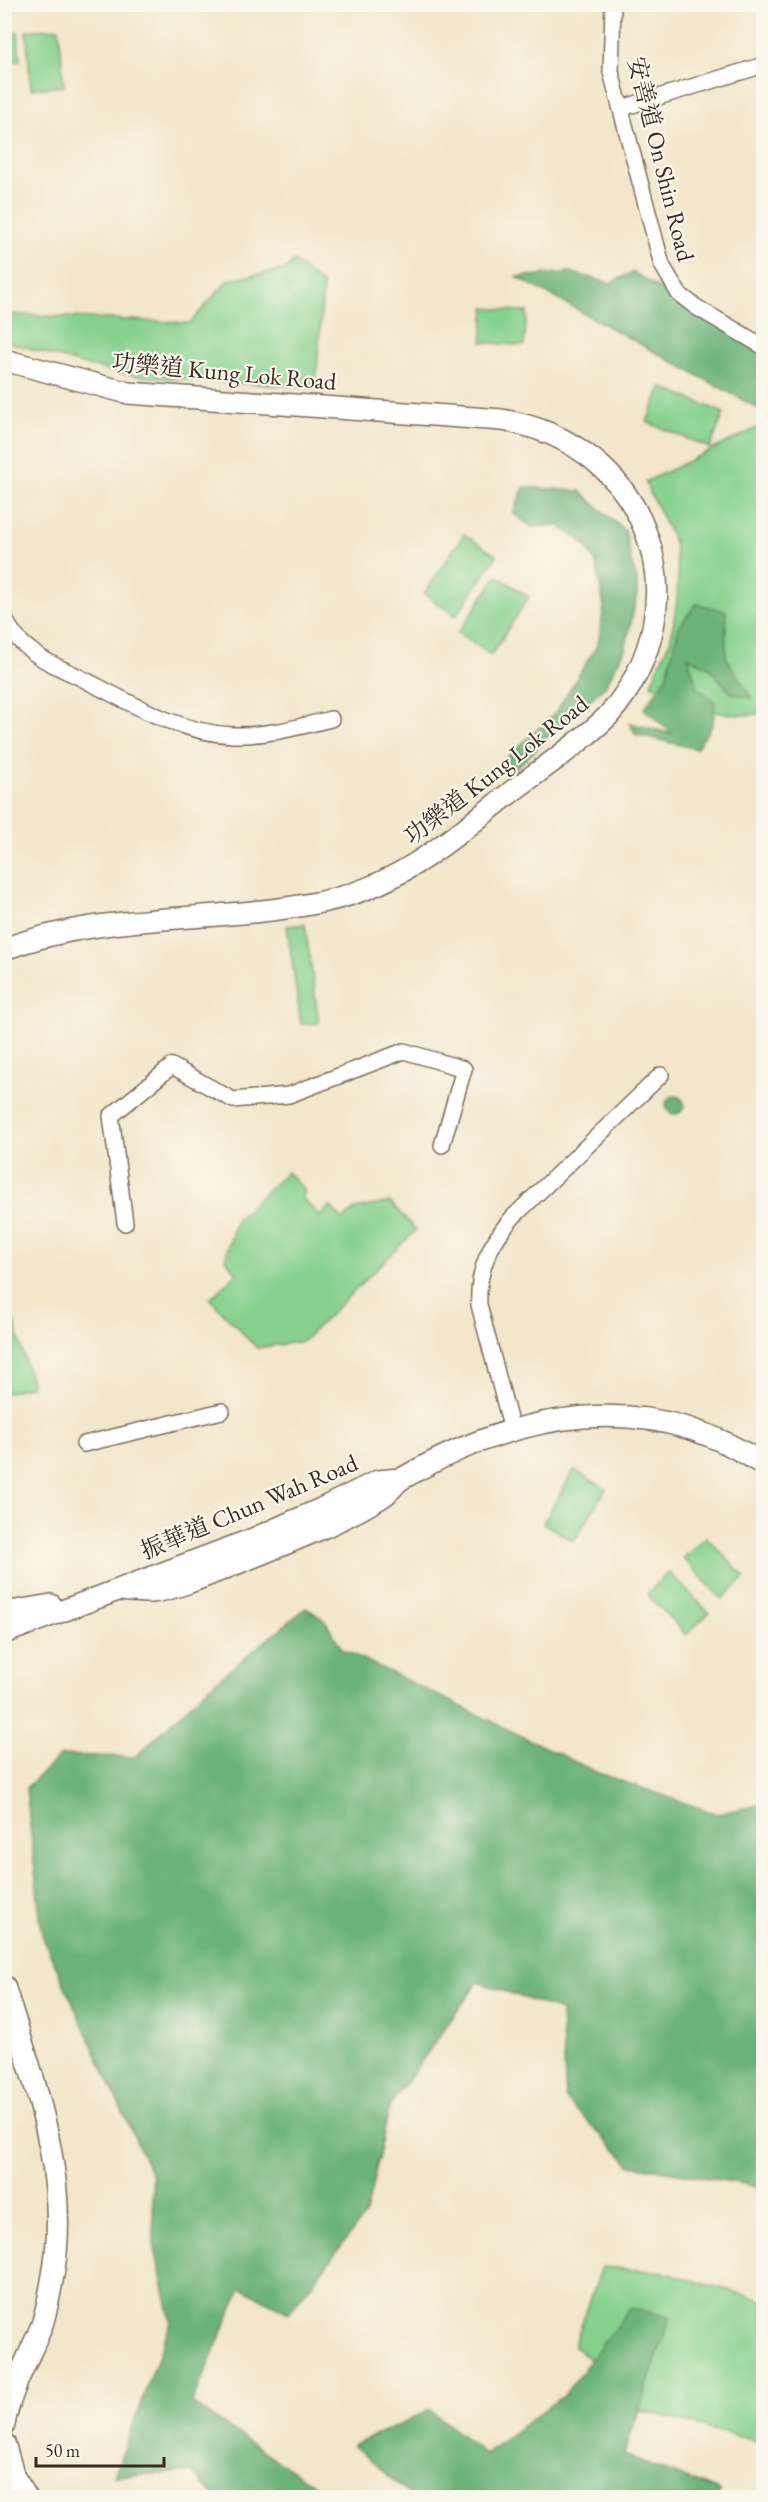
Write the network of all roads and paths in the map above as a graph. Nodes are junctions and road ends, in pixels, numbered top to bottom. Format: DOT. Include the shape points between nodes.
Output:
graph roads {
  1 [pos="613,4"];
  2 [pos="764,65"];
  3 [pos="622,108"];
  4 [pos="764,347"];
  5 [pos="4,360"];
  6 [pos="4,617"];
  7 [pos="331,719"];
  8 [pos="4,949"];
  9 [pos="661,1076"];
  10 [pos="442,1145"];
  11 [pos="125,1223"];
  12 [pos="222,1411"];
  13 [pos="512,1430"];
  14 [pos="84,1444"];
  15 [pos="764,1465"];
  16 [pos="93,1598"];
  17 [pos="4,1613"];
  18 [pos="4,1633"];
  19 [pos="4,1986"];
  20 [pos="6,2413"];
  21 [pos="4,2443"];
  22 [pos="27,2498"];
  1 -- 3 [label="street, 安善道 On Shin Road" via="611,72"];
  2 -- 3 [label="street"];
  3 -- 4 [label="street, 安善道 On Shin Road" via="651,226 669,280 696,307"];
  5 -- 8 [label="street, 功樂道 Kung Lok Road" via="128,393 502,420 534,427 578,447 625,492 652,551 657,599 653,631 643,662 628,691 608,716 402,874 326,902 87,926"];
  6 -- 7 [label="street" via="14,634 34,653 184,726 249,735"];
  9 -- 13 [label="street" via="513,1217 485,1260 479,1305"];
  10 -- 11 [label="street" via="464,1069 404,1051 289,1095 233,1100 172,1066 111,1116"];
  12 -- 14 [label="street"];
  13 -- 15 [label="street, 振華道 Chun Wah Road" via="578,1416 646,1418 696,1429"];
  13 -- 16 [label="street, 振華道 Chun Wah Road" via="454,1452 400,1479 385,1495 261,1554 154,1592 120,1590"];
  16 -- 17 [label="street, 振華道 Chun Wah Road"];
  16 -- 18 [label="street, 振華道 Chun Wah Road"];
  19 -- 20 [label="street" via="50,2138 59,2214 53,2280 41,2326"];
  21 -- 22 [label="street" via="14,2476"];
}
